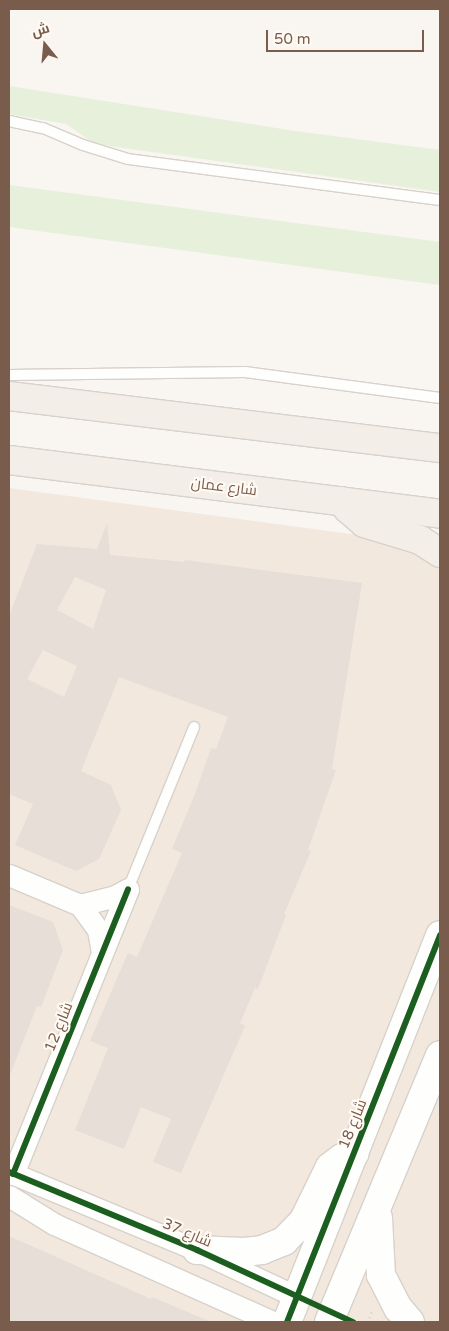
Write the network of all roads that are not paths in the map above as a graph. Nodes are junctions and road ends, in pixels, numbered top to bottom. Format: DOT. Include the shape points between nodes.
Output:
graph roads {
  1 [pos="9,121"];
  2 [pos="440,200"];
  3 [pos="9,375"];
  4 [pos="9,396"];
  5 [pos="440,398"];
  6 [pos="440,448"];
  7 [pos="9,460"];
  8 [pos="342,501"];
  9 [pos="440,514"];
  10 [pos="440,552"];
  11 [pos="194,727"];
  12 [pos="9,875"];
  13 [pos="128,889"];
  14 [pos="80,905"];
  15 [pos="440,935"];
  16 [pos="102,952"];
  17 [pos="440,1055"];
  18 [pos="354,1154"];
  19 [pos="11,1173"];
  20 [pos="9,1196"];
  21 [pos="377,1208"];
  22 [pos="197,1250"];
  23 [pos="297,1297"];
  24 [pos="338,1319"];
  25 [pos="273,1322"];
  26 [pos="287,1322"];
  27 [pos="410,1322"];
  1 -- 2 [label="lane" via="43,128 82,145 128,159"];
  3 -- 5 [label="lane" via="245,372"];
  4 -- 6 [label="main road"];
  7 -- 8 [label="main road, شارع عمان"];
  8 -- 9 [label="main road, شارع عمان"];
  8 -- 10 [label="main road" via="364,522 420,540"];
  11 -- 13 [label="lane, شارع 12"];
  12 -- 14 [label="street"];
  13 -- 14 [label="street" via="113,897"];
  13 -- 16 [label="street, شارع 12"];
  14 -- 16 [label="street" via="98,930"];
  15 -- 18 [label="street, شارع 18"];
  16 -- 19 [label="street, شارع 12"];
  17 -- 21 [label="street"];
  18 -- 22 [label="street" via="330,1167 304,1220 284,1241 262,1250 244,1252"];
  18 -- 23 [label="street, شارع 18"];
  19 -- 22 [label="street, شارع 37"];
  20 -- 25 [label="street" via="60,1227"];
  21 -- 24 [label="street"];
  21 -- 27 [label="street" via="381,1275 398,1308"];
  22 -- 23 [label="street, شارع 37"];
  23 -- 24 [label="street, شارع 37"];
  23 -- 26 [label="street, شارع 18"];
}
